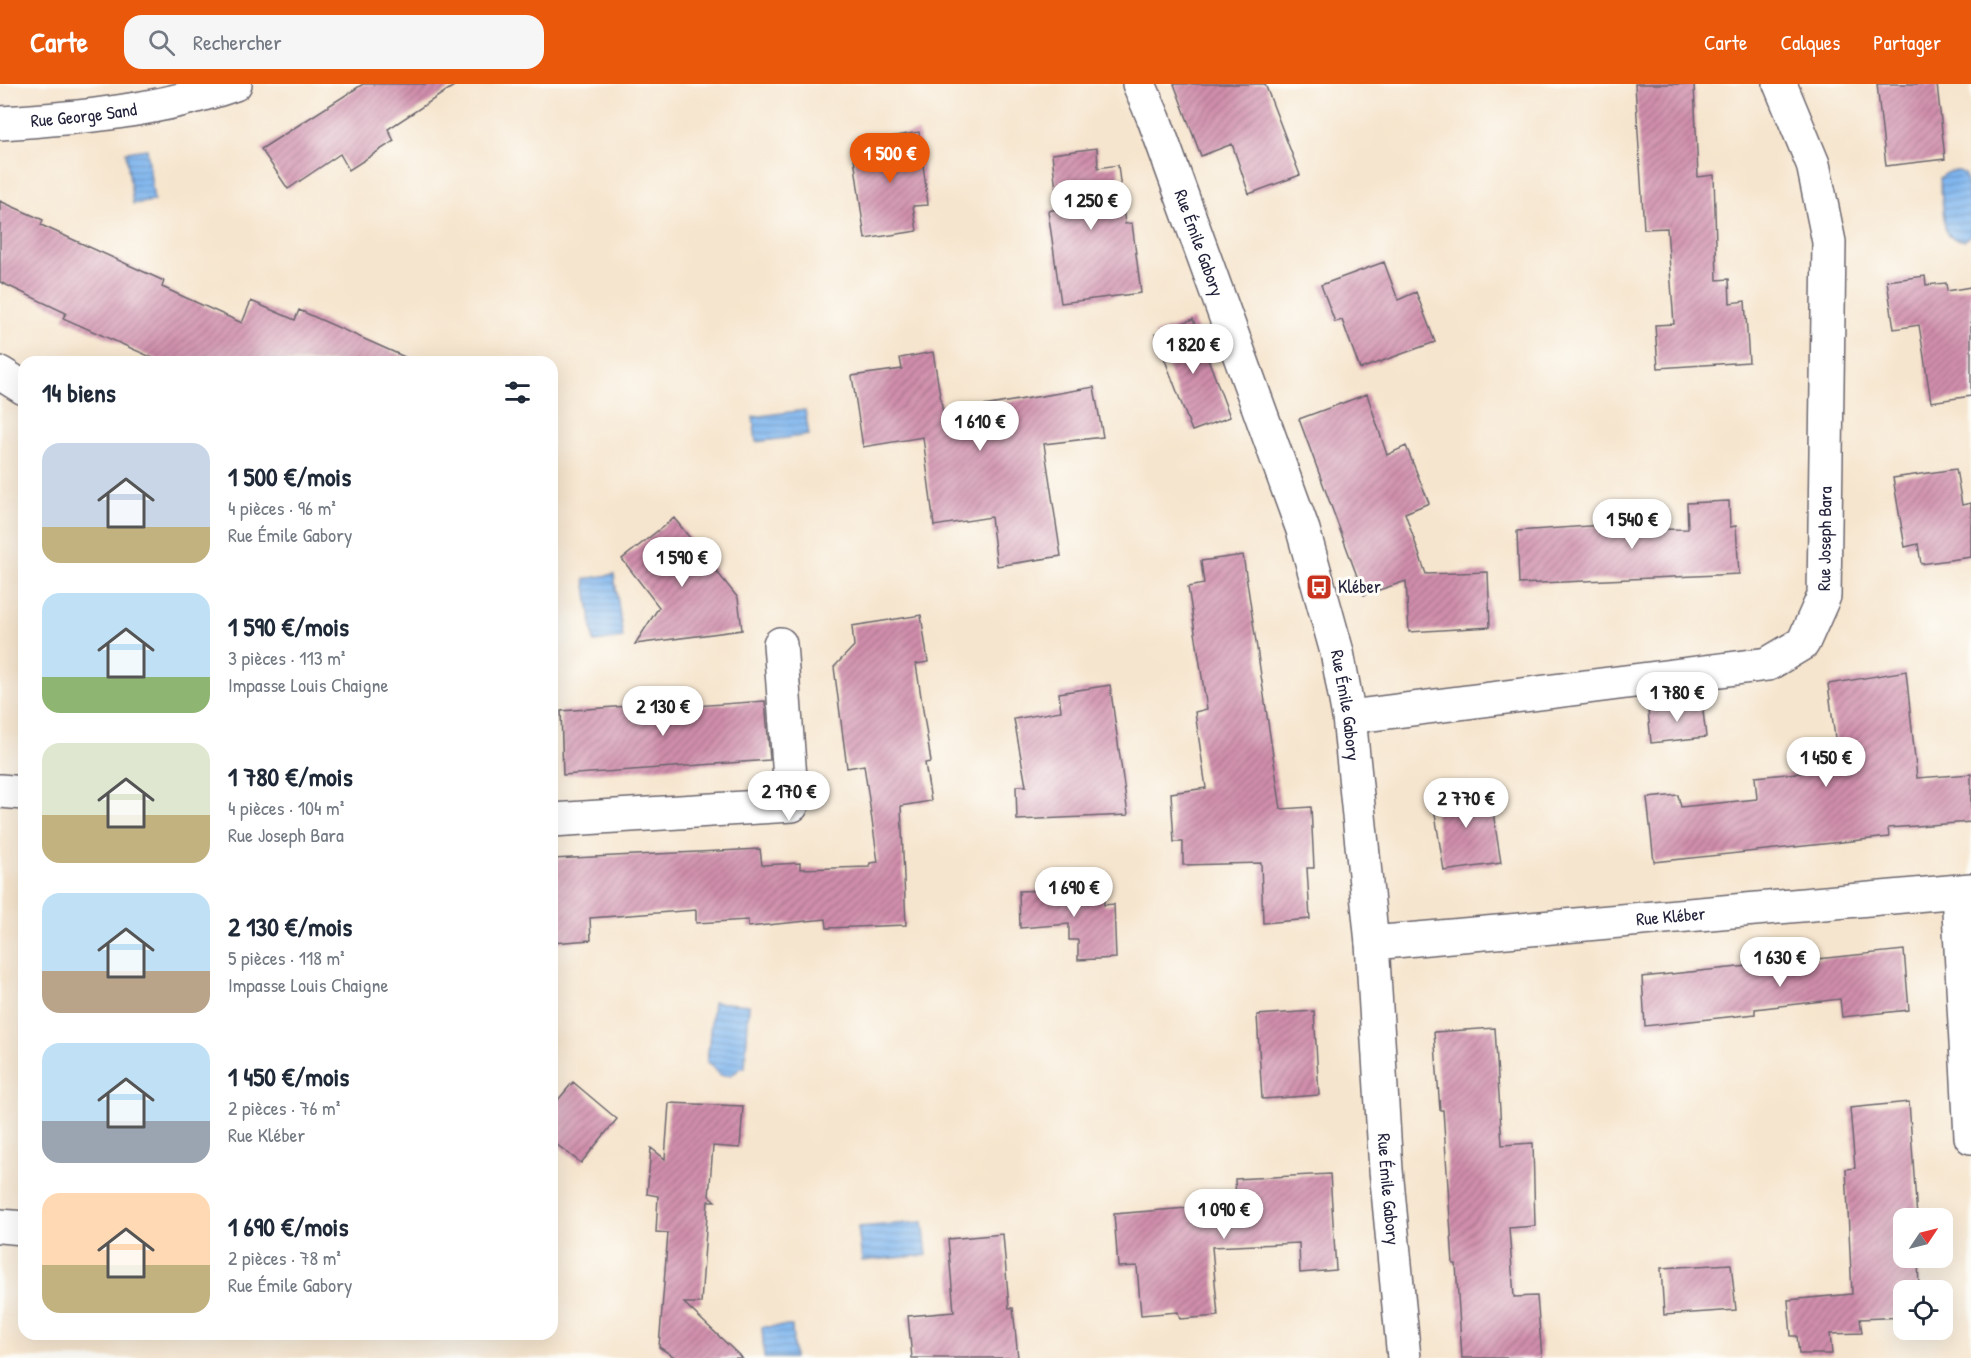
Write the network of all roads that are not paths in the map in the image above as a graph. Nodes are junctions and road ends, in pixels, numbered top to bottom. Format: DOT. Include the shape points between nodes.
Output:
graph roads {
  1 [pos="235,84"];
  2 [pos="1139,84"];
  3 [pos="1780,84"];
  4 [pos="0,123"];
  5 [pos="0,373"];
  6 [pos="18,384"];
  7 [pos="780,644"];
  8 [pos="1349,717"];
  9 [pos="0,791"];
  10 [pos="18,792"];
  11 [pos="558,820"];
  12 [pos="1964,891"];
  13 [pos="1372,943"];
  14 [pos="1971,1137"];
  15 [pos="0,1226"];
  16 [pos="18,1228"];
  17 [pos="1404,1358"];
  1 -- 4 [label="street, Rue George Sand" via="125,112"];
  2 -- 8 [label="street, Rue Émile Gabory" via="1303,530 1337,652"];
  3 -- 8 [label="street, Rue Joseph Bara" via="1813,164 1829,242 1824,596 1803,642 1768,664"];
  5 -- 6 [label="street"];
  7 -- 11 [label="street" via="792,805"];
  8 -- 13 [label="street, Rue Émile Gabory"];
  9 -- 10 [label="street"];
  12 -- 13 [label="street, Rue Kléber"];
  12 -- 14 [label="street"];
  13 -- 17 [label="street, Rue Émile Gabory" via="1386,1170"];
  15 -- 16 [label="street"];
}
